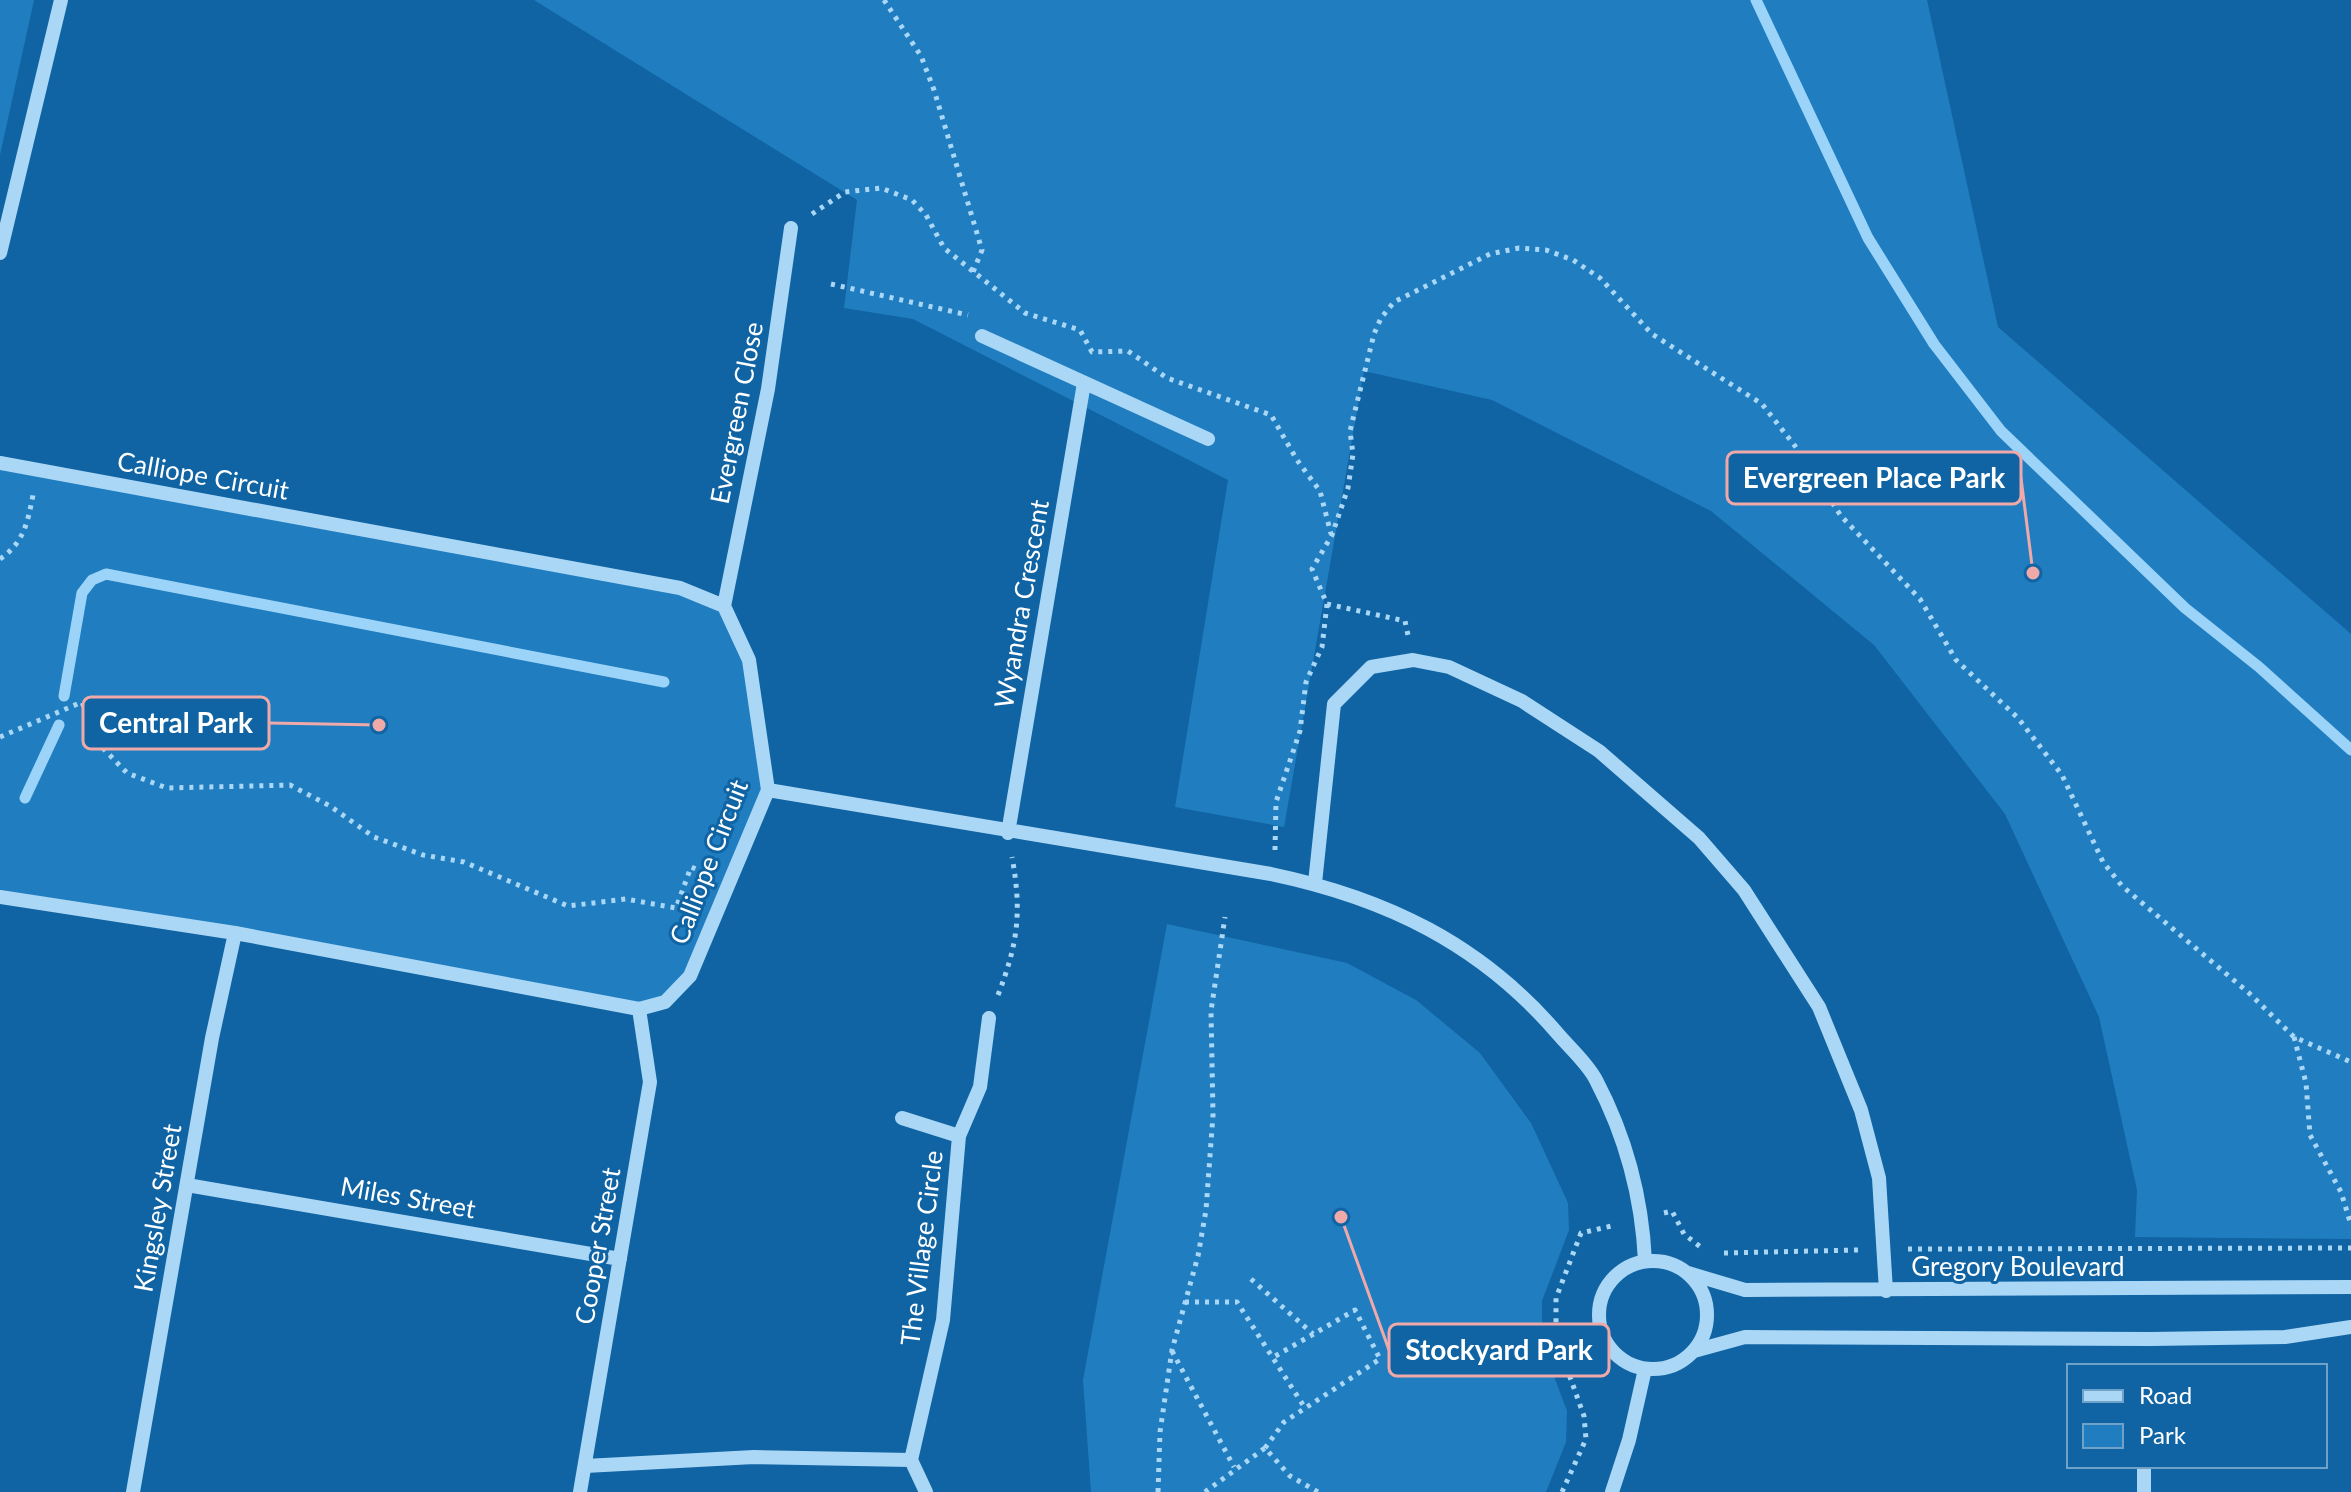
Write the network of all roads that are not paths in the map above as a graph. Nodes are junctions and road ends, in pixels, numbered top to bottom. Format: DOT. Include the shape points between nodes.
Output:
graph roads {
  1 [pos="61,0"];
  2 [pos="791,228"];
  3 [pos="0,253"];
  4 [pos="982,336"];
  5 [pos="1084,383"];
  6 [pos="1208,439"];
  7 [pos="0,463"];
  8 [pos="724,606"];
  9 [pos="768,790"];
  10 [pos="1008,833"];
  11 [pos="1315,883"];
  12 [pos="0,897"];
  13 [pos="235,933"];
  14 [pos="639,1009"];
  15 [pos="989,1018"];
  16 [pos="902,1118"];
  17 [pos="959,1136"];
  18 [pos="187,1185"];
  19 [pos="620,1259"];
  20 [pos="1645,1261"];
  21 [pos="1688,1273"];
  22 [pos="2351,1287"];
  23 [pos="1886,1291"];
  24 [pos="2351,1327"];
  25 [pos="1694,1351"];
  26 [pos="1645,1369"];
  27 [pos="911,1460"];
  28 [pos="585,1466"];
  29 [pos="2144,1468"];
  30 [pos="133,1492"];
  31 [pos="580,1492"];
  32 [pos="926,1492"];
  33 [pos="1612,1492"];
  34 [pos="2144,1492"];
  1 -- 3 [label="street"];
  2 -- 8 [label="street, Evergreen Close" via="768,389"];
  4 -- 5 [label="street"];
  5 -- 6 [label="street"];
  5 -- 10 [label="street, Wyandra Crescent"];
  7 -- 8 [label="street, Calliope Circuit" via="680,588"];
  8 -- 9 [label="street, Calliope Circuit" via="749,660"];
  9 -- 10 [label="street"];
  9 -- 14 [label="street, Calliope Circuit" via="690,976 665,1002"];
  10 -- 11 [label="street"];
  11 -- 20 [label="street" via="1407,917 1476,955 1542,1016 1595,1077 1625,1146 1643,1220"];
  11 -- 23 [label="street" via="1334,704 1371,667 1413,660 1449,667 1522,701 1599,751 1699,838 1744,890 1819,1007 1861,1110 1879,1178"];
  12 -- 13 [label="street"];
  13 -- 14 [label="street"];
  13 -- 18 [label="street, Kingsley Street"];
  14 -- 19 [label="street, Cooper Street" via="650,1082"];
  15 -- 17 [label="street, The Village Circle" via="980,1087"];
  16 -- 17 [label="street, The Village Circle"];
  17 -- 27 [label="street, The Village Circle" via="943,1320"];
  18 -- 19 [label="street, Miles Street"];
  18 -- 30 [label="street, Kingsley Street"];
  19 -- 28 [label="street, Cooper Street"];
  20 -- 21 [label="street" via="1668,1262"];
  20 -- 26 [label="street" via="1619,1273 1604,1292 1598,1320 1607,1346 1626,1363"];
  21 -- 23 [label="street, Gregory Boulevard" via="1745,1290"];
  21 -- 25 [label="street" via="1704,1293 1708,1312"];
  22 -- 23 [label="street, Gregory Boulevard"];
  24 -- 25 [label="street" via="2285,1337 2180,1339 1745,1337"];
  25 -- 26 [label="street" via="1674,1366"];
  26 -- 33 [label="street"];
  27 -- 28 [label="street" via="754,1457"];
  27 -- 32 [label="street"];
  28 -- 31 [label="street, Cooper Street"];
  29 -- 34 [label="street"];
}
